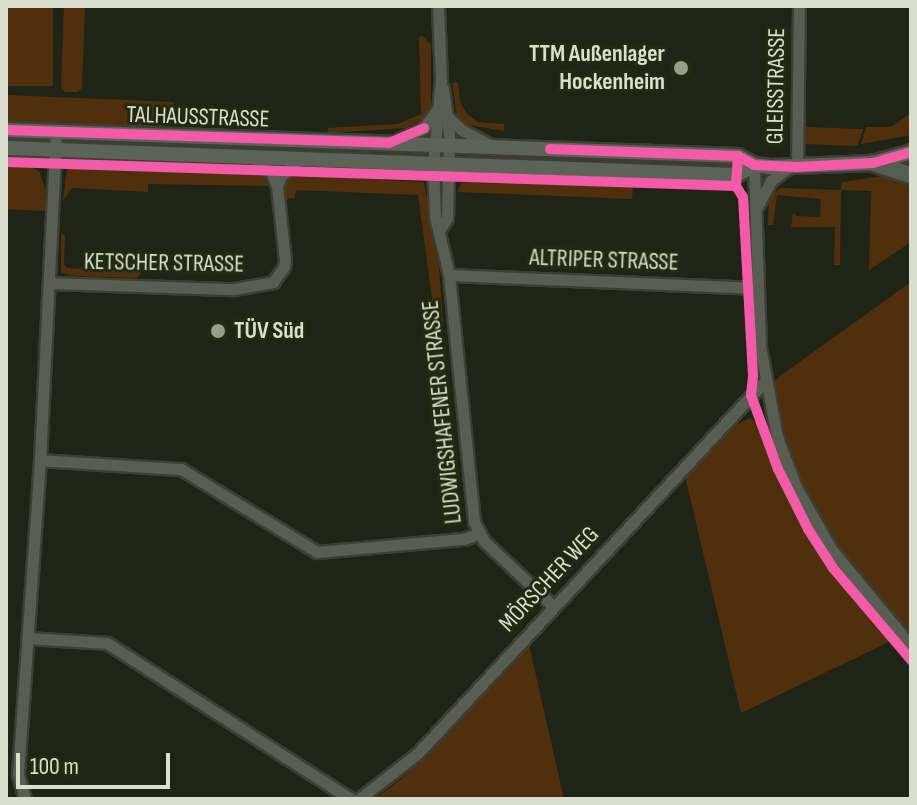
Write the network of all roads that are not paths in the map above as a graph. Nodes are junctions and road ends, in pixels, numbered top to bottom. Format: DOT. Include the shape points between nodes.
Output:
graph roads {
  1 [pos="438,6"];
  2 [pos="799,6"];
  3 [pos="441,80"];
  4 [pos="436,111"];
  5 [pos="448,117"];
  6 [pos="6,130"];
  7 [pos="56,132"];
  8 [pos="389,143"];
  9 [pos="442,145"];
  10 [pos="494,147"];
  11 [pos="6,148"];
  12 [pos="54,150"];
  13 [pos="911,152"];
  14 [pos="254,158"];
  15 [pos="300,159"];
  16 [pos="873,163"];
  17 [pos="440,165"];
  18 [pos="754,165"];
  19 [pos="793,167"];
  20 [pos="911,175"];
  21 [pos="277,186"];
  22 [pos="755,211"];
  23 [pos="449,275"];
  24 [pos="49,283"];
  25 [pos="757,288"];
  26 [pos="764,382"];
  27 [pos="40,460"];
  28 [pos="478,534"];
  29 [pos="553,606"];
  30 [pos="28,638"];
  31 [pos="911,646"];
  32 [pos="25,799"];
  33 [pos="351,799"];
  34 [pos="359,799"];
  1 -- 3 [label="street"];
  2 -- 19 [label="street, GLEISSTRASSE"];
  3 -- 4 [label="street"];
  3 -- 5 [label="street"];
  4 -- 8 [label="street" via="424,128"];
  4 -- 9 [label="street"];
  5 -- 9 [label="street"];
  5 -- 10 [label="street"];
  6 -- 7 [label="main road, TALHAUSSTRASSE"];
  7 -- 8 [label="main road, TALHAUSSTRASSE"];
  7 -- 12 [label="street"];
  8 -- 9 [label="main road, TALHAUSSTRASSE"];
  9 -- 10 [label="main road, TALHAUSSTRASSE"];
  9 -- 17 [label="street, LUDWIGSHAFENER STRASSE"];
  10 -- 18 [label="main road, TALHAUSSTRASSE" via="738,156"];
  11 -- 12 [label="main road, TALHAUSSTRASSE"];
  12 -- 14 [label="main road, TALHAUSSTRASSE"];
  12 -- 24 [label="street"];
  13 -- 16 [label="main road, TALHAUSSTRASSE"];
  14 -- 15 [label="main road, TALHAUSSTRASSE"];
  14 -- 21 [label="street" via="271,172"];
  15 -- 17 [label="main road, TALHAUSSTRASSE"];
  15 -- 21 [label="street"];
  16 -- 19 [label="main road, TALHAUSSTRASSE"];
  16 -- 20 [label="highway"];
  17 -- 18 [label="main road, TALHAUSSTRASSE" via="734,175"];
  17 -- 23 [label="street, LUDWIGSHAFENER STRASSE" via="435,217"];
  18 -- 19 [label="main road, TALHAUSSTRASSE"];
  18 -- 22 [label="street"];
  19 -- 22 [label="street" via="765,188"];
  21 -- 24 [label="street, KETSCHER STRASSE" via="285,260 278,279 267,284 234,289"];
  22 -- 25 [label="street"];
  23 -- 25 [label="street, ALTRIPER STRASSE"];
  23 -- 28 [label="street, LUDWIGSHAFENER STRASSE"];
  24 -- 27 [label="street"];
  25 -- 26 [label="street"];
  26 -- 29 [label="street, MÖRSCHER WEG"];
  26 -- 31 [label="street" via="787,465 813,521"];
  27 -- 28 [label="street" via="181,469 317,552"];
  27 -- 30 [label="street"];
  28 -- 29 [label="street, LUDWIGSHAFENER STRASSE"];
  29 -- 34 [label="street, MÖRSCHER WEG" via="418,753"];
  30 -- 32 [label="street" via="18,774"];
  30 -- 33 [label="street" via="107,643"];
}
